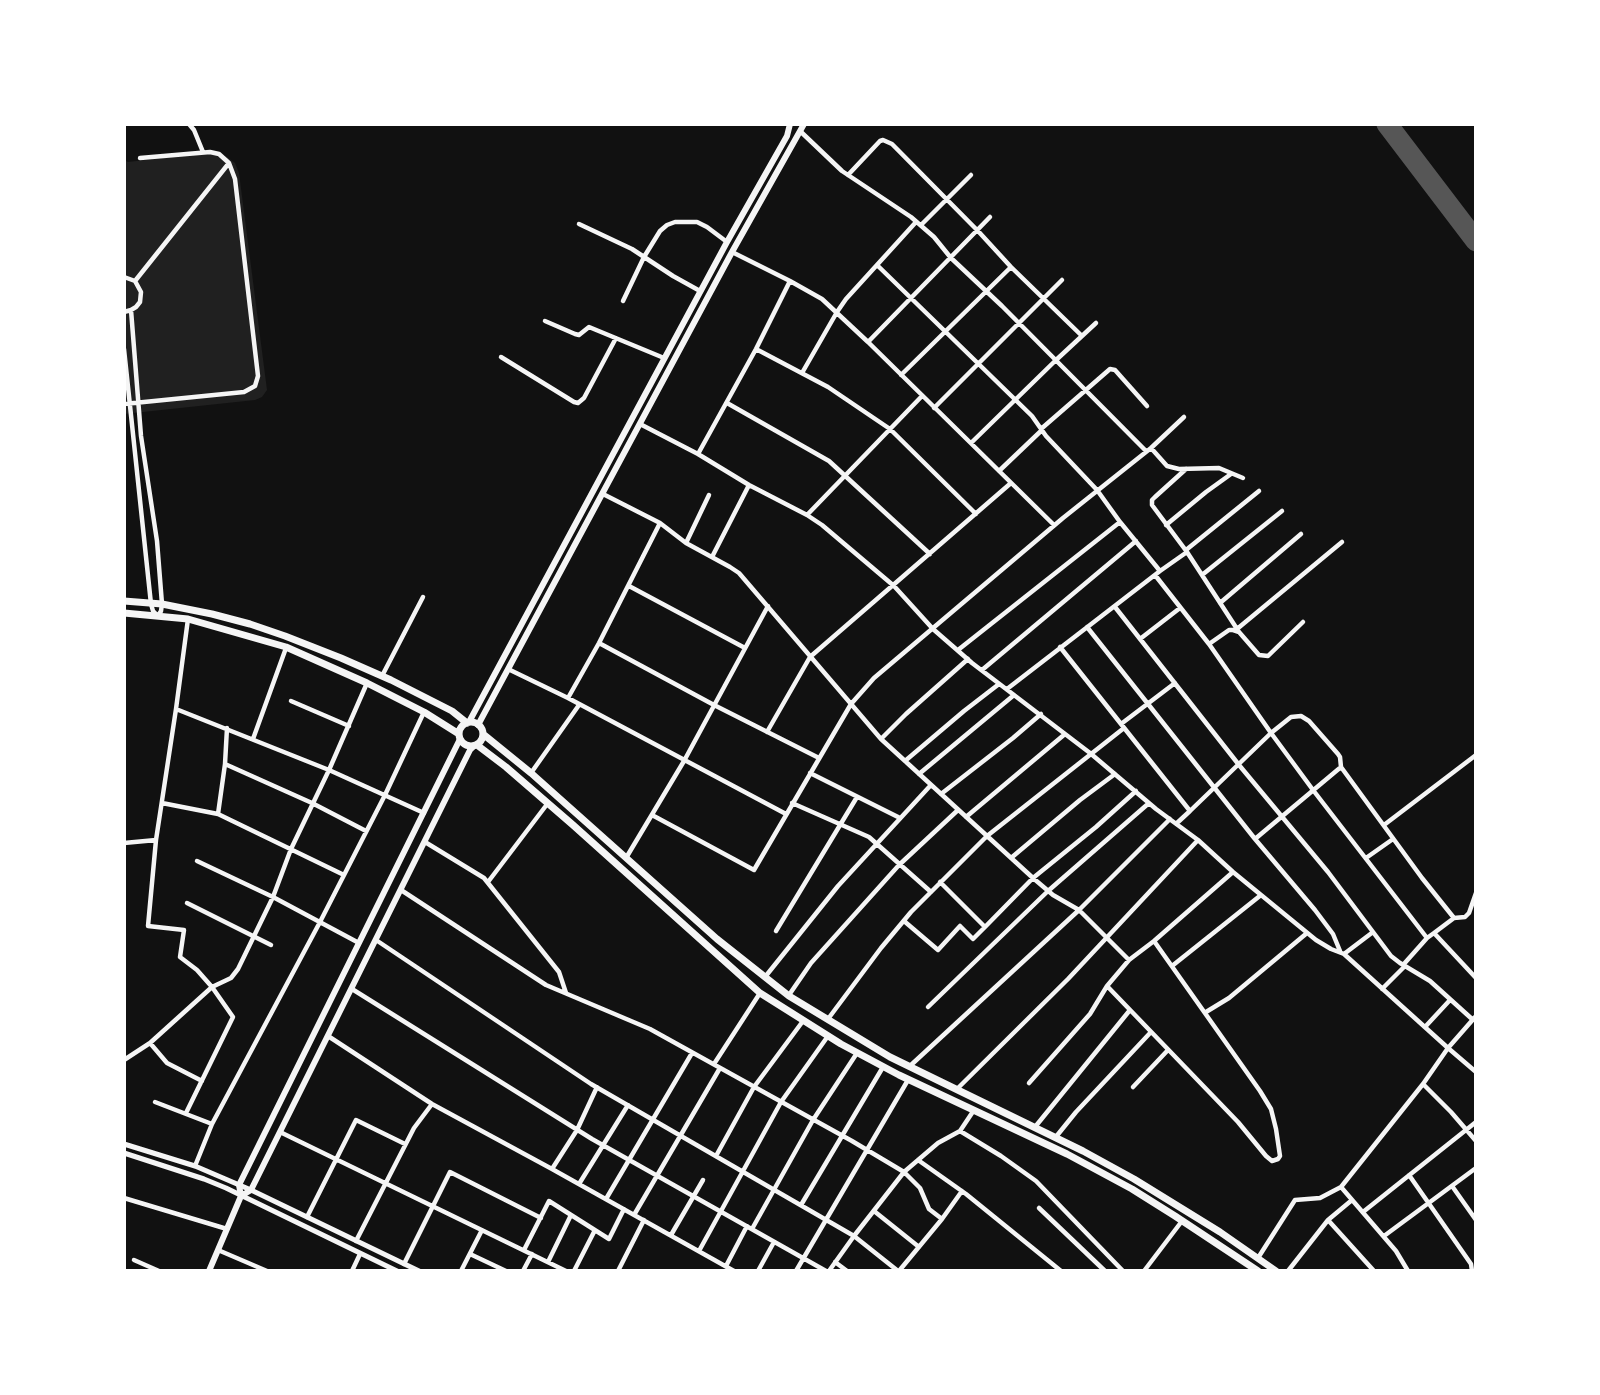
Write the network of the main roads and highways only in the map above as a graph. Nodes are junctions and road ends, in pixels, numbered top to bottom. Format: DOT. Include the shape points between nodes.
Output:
graph roads {
  1 [pos="790,124"];
  2 [pos="804,124"];
  3 [pos="632,419"];
  4 [pos="640,424"];
  5 [pos="124,601"];
  6 [pos="124,613"];
  7 [pos="499,665"];
  8 [pos="508,669"];
  9 [pos="468,722"];
  10 [pos="478,725"];
  11 [pos="483,734"];
  12 [pos="459,737"];
  13 [pos="476,745"];
  14 [pos="241,1196"];
  15 [pos="209,1271"];
  16 [pos="1258,1271"];
  17 [pos="1276,1271"];
  1 -- 3 [label="main road"];
  2 -- 4 [label="main road"];
  3 -- 4 [label="main road"];
  3 -- 7 [label="main road"];
  4 -- 8 [label="main road"];
  5 -- 9 [label="highway" via="212,614 273,632 382,676"];
  6 -- 12 [label="highway" via="188,619 286,647 367,682"];
  7 -- 8 [label="main road"];
  7 -- 9 [label="main road"];
  8 -- 10 [label="main road"];
  9 -- 10 [label="highway"];
  9 -- 12 [label="highway"];
  10 -- 11 [label="highway"];
  11 -- 13 [label="highway"];
  11 -- 17 [label="highway" via="717,939 789,996 890,1057 1134,1179"];
  12 -- 13 [label="highway" via="465,745"];
  12 -- 14 [label="main road" via="239,1185"];
  13 -- 14 [label="main road" via="251,1190"];
  13 -- 16 [label="highway" via="548,803 760,993 883,1067 1132,1189"];
  14 -- 15 [label="main road"];
}
